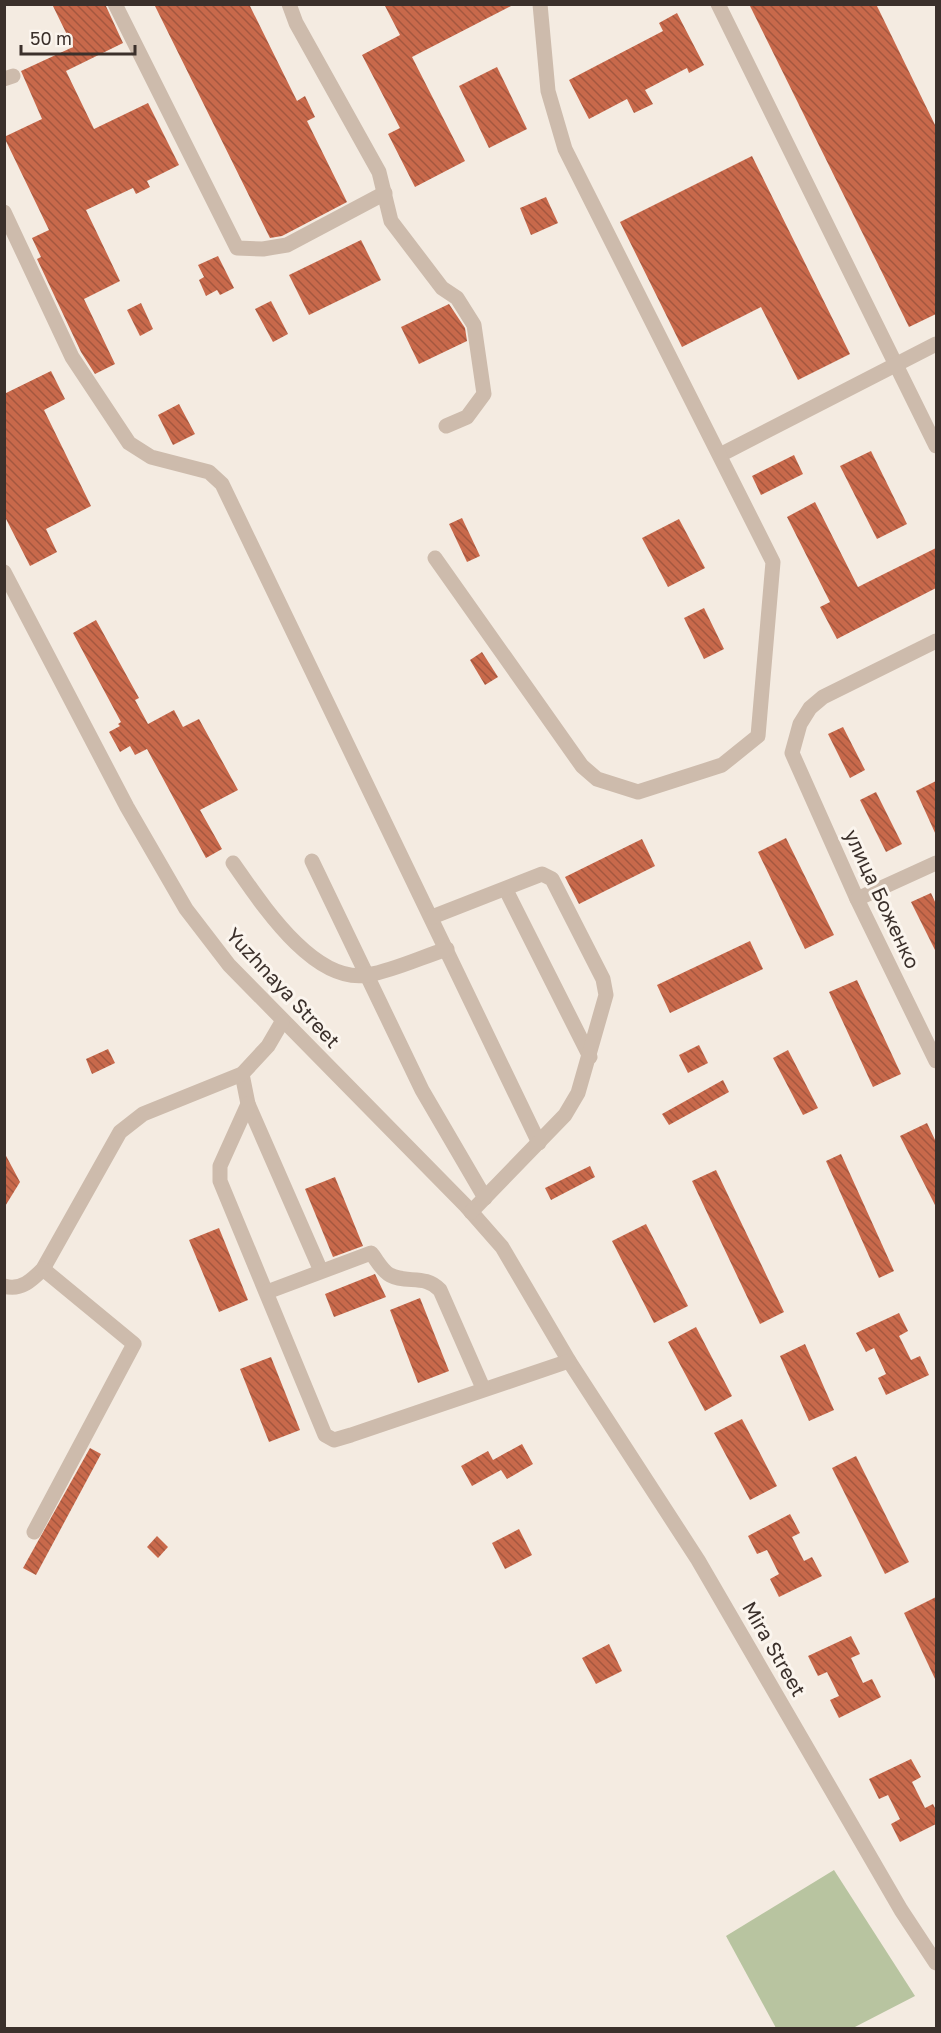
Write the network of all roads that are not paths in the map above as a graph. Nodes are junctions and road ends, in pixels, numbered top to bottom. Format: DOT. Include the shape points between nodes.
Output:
graph roads {
  1 [pos="115,4"];
  2 [pos="289,4"];
  3 [pos="540,4"];
  4 [pos="718,4"];
  5 [pos="385,193"];
  6 [pos="4,212"];
  7 [pos="936,344"];
  8 [pos="895,364"];
  9 [pos="446,426"];
  10 [pos="936,446"];
  11 [pos="720,455"];
  12 [pos="435,558"];
  13 [pos="4,573"];
  14 [pos="936,641"];
  15 [pos="312,861"];
  16 [pos="233,863"];
  17 [pos="936,863"];
  18 [pos="506,890"];
  19 [pos="857,899"];
  20 [pos="432,917"];
  21 [pos="447,949"];
  22 [pos="367,975"];
  23 [pos="282,1022"];
  24 [pos="590,1057"];
  25 [pos="936,1061"];
  26 [pos="242,1074"];
  27 [pos="248,1104"];
  28 [pos="539,1143"];
  29 [pos="485,1198"];
  30 [pos="471,1212"];
  31 [pos="43,1269"];
  32 [pos="321,1271"];
  33 [pos="4,1286"];
  34 [pos="267,1292"];
  35 [pos="569,1361"];
  36 [pos="483,1388"];
  37 [pos="34,1532"];
  38 [pos="936,1963"];
  1 -- 5 [label="street" via="237,248 287,245"];
  2 -- 5 [label="street" via="379,172"];
  3 -- 11 [label="street" via="548,91 565,149"];
  4 -- 8 [label="street"];
  5 -- 9 [label="street" via="391,221 442,288 457,298 474,325 484,394 467,417"];
  6 -- 20 [label="street" via="72,357 129,443 150,457 209,472 222,484"];
  7 -- 8 [label="street"];
  8 -- 10 [label="street"];
  8 -- 11 [label="street"];
  11 -- 12 [label="street" via="773,562 758,736 722,765 638,792 597,780 582,766"];
  13 -- 23 [label="street, Yuzhnaya Street" via="121,796 186,909 229,965"];
  14 -- 19 [label="street, улица Боженко" via="816,703 800,724 792,753"];
  15 -- 22 [label="street"];
  16 -- 22 [label="street" via="275,922 312,956 339,972"];
  17 -- 19 [label="street"];
  18 -- 20 [label="street"];
  18 -- 24 [label="street"];
  18 -- 24 [label="street" via="542,874 552,879 603,979 606,995"];
  19 -- 25 [label="street, улица Боженко"];
  20 -- 21 [label="street"];
  21 -- 22 [label="street"];
  21 -- 28 [label="street"];
  22 -- 29 [label="street" via="422,1090"];
  23 -- 26 [label="street" via="268,1046"];
  23 -- 30 [label="street, Yuzhnaya Street"];
  24 -- 28 [label="street" via="578,1094"];
  26 -- 27 [label="street"];
  26 -- 31 [label="street" via="143,1114 120,1132"];
  27 -- 32 [label="street"];
  27 -- 34 [label="street" via="220,1166 220,1181"];
  28 -- 29 [label="street"];
  29 -- 30 [label="street"];
  30 -- 35 [label="street, Yuzhnaya Street" via="502,1247"];
  31 -- 33 [label="street" via="28,1283 13,1288"];
  31 -- 37 [label="street" via="135,1344"];
  32 -- 34 [label="street"];
  32 -- 36 [label="street" via="371,1253 391,1277 433,1283 440,1290"];
  34 -- 36 [label="street" via="325,1435 334,1440"];
  35 -- 36 [label="street"];
  35 -- 38 [label="street, Mira Street" via="698,1560 901,1910"];
}
